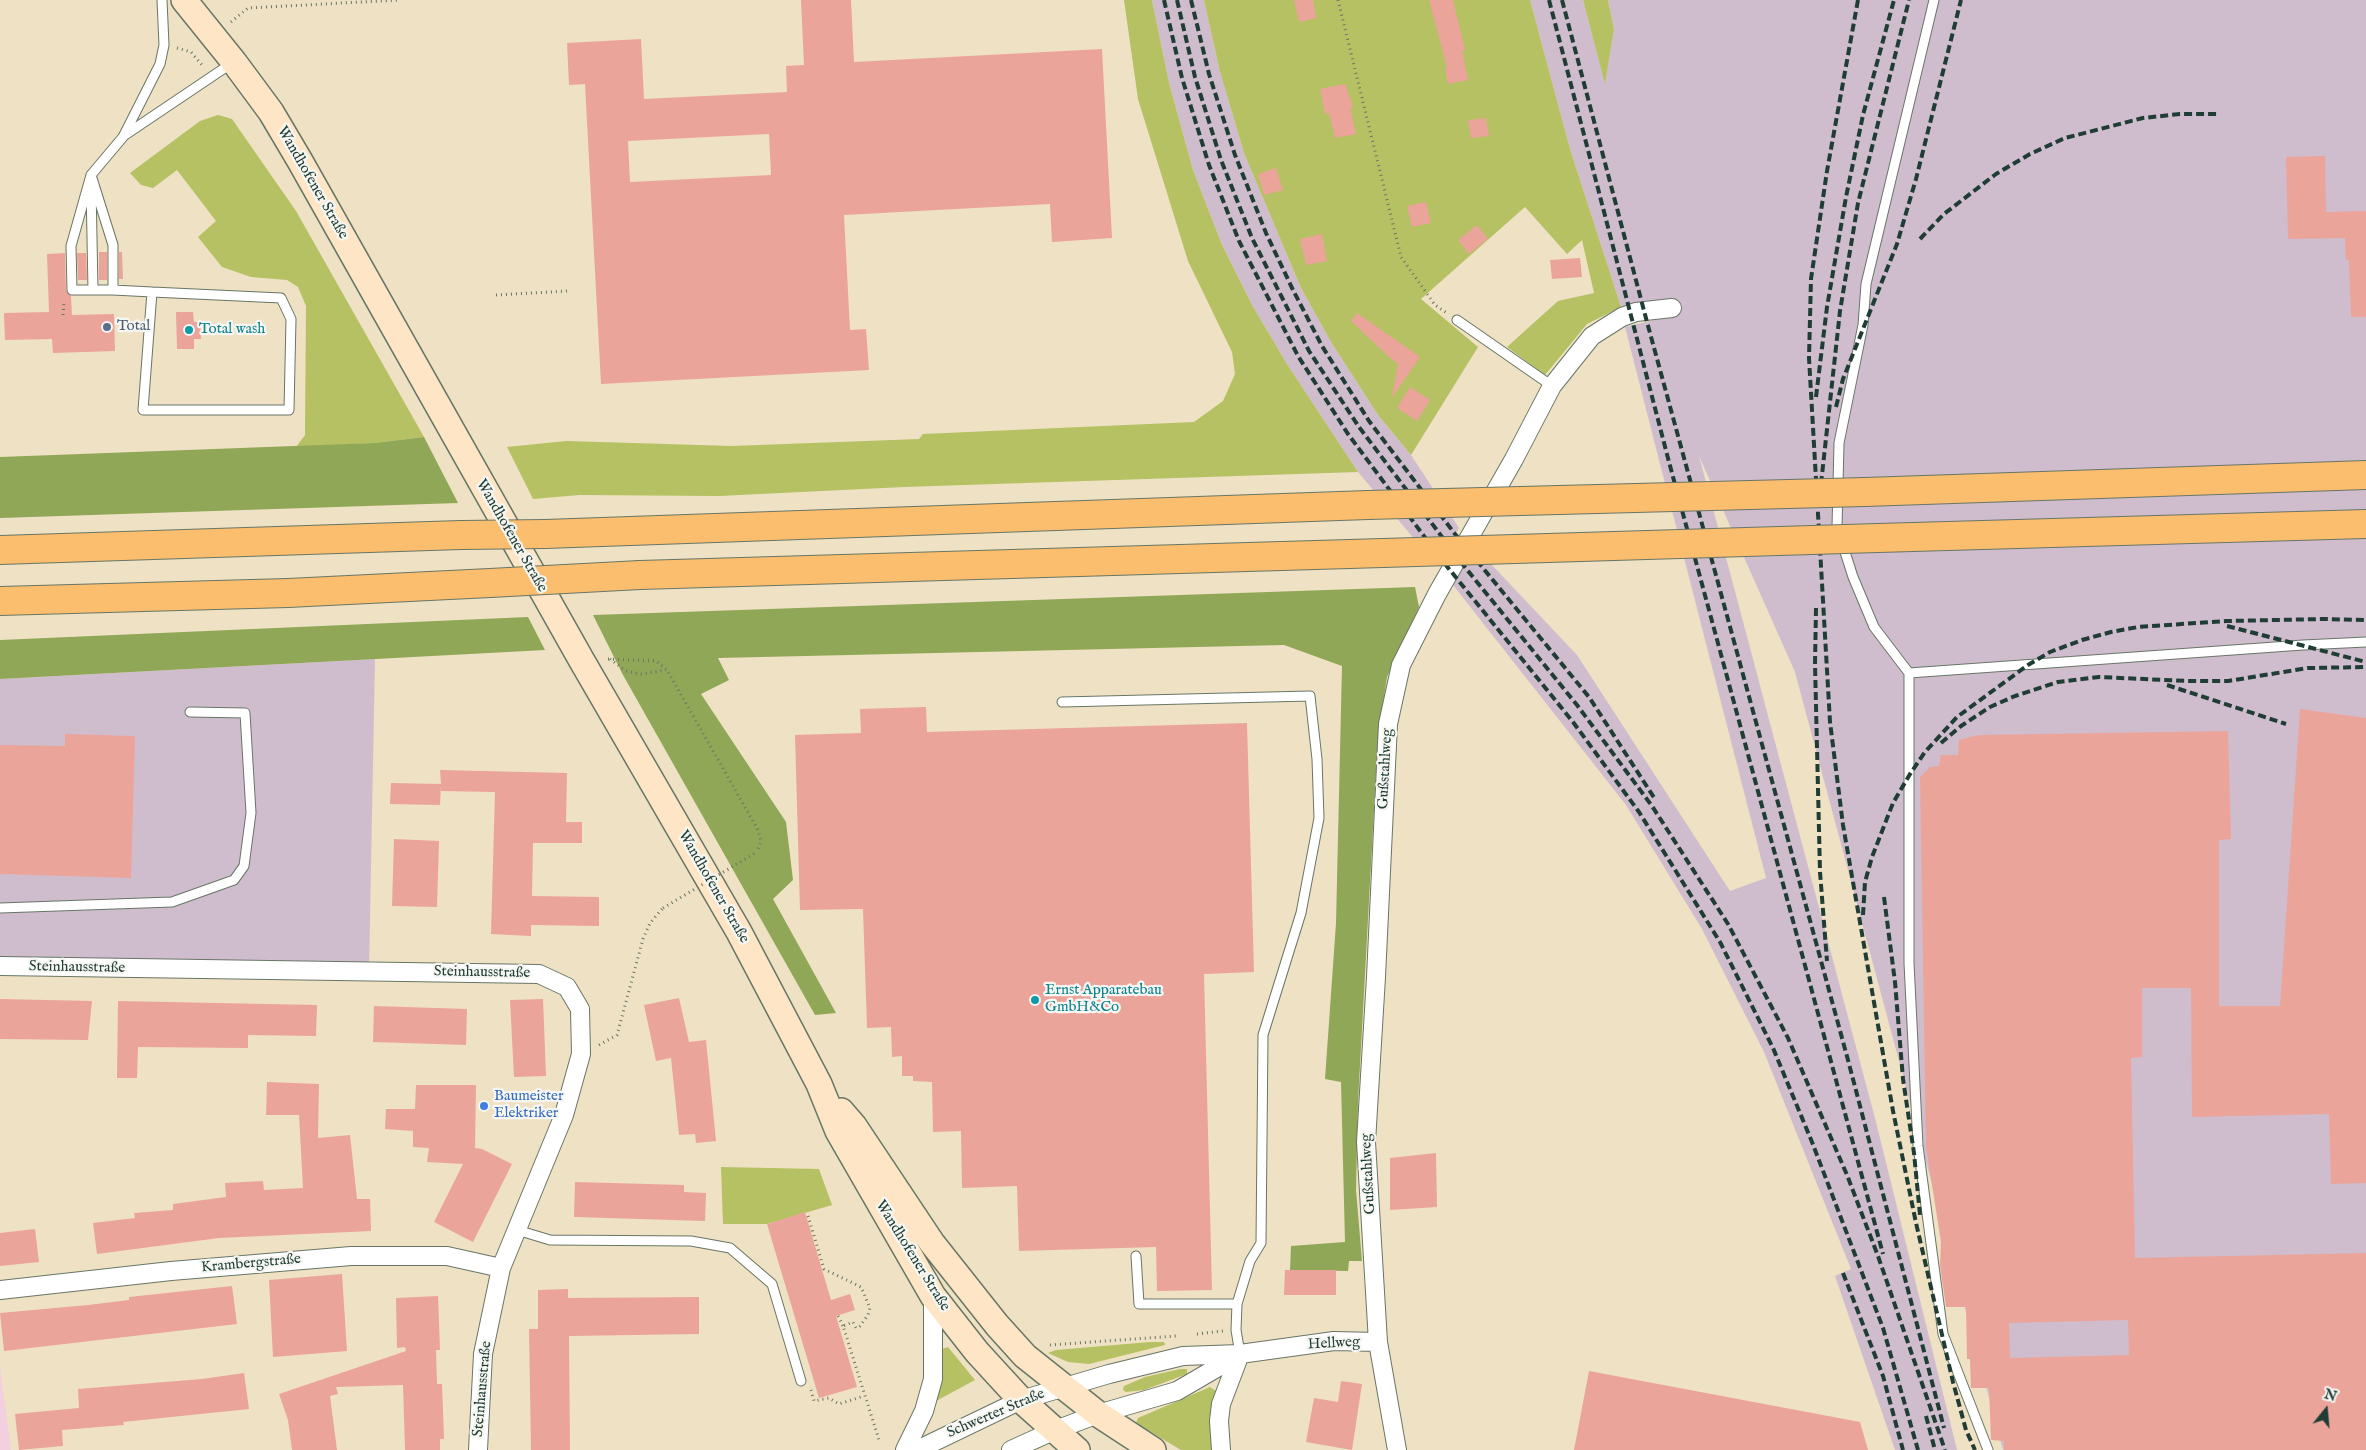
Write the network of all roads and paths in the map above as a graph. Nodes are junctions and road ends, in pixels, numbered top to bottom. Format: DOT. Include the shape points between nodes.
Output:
graph roads {
  1 [pos="162,0"];
  2 [pos="184,0"];
  3 [pos="400,0"];
  4 [pos="1338,0"];
  5 [pos="1934,0"];
  6 [pos="214,36"];
  7 [pos="164,45"];
  8 [pos="234,62"];
  9 [pos="212,78"];
  10 [pos="123,136"];
  11 [pos="91,175"];
  12 [pos="92,290"];
  13 [pos="113,290"];
  14 [pos="568,291"];
  15 [pos="152,292"];
  16 [pos="496,295"];
  17 [pos="1672,308"];
  18 [pos="1458,320"];
  19 [pos="1552,386"];
  20 [pos="2366,475"];
  21 [pos="2366,524"];
  22 [pos="0,550"];
  23 [pos="0,601"];
  24 [pos="2366,642"];
  25 [pos="609,659"];
  26 [pos="582,660"];
  27 [pos="667,670"];
  28 [pos="1909,673"];
  29 [pos="1062,702"];
  30 [pos="190,712"];
  31 [pos="0,908"];
  32 [pos="0,966"];
  33 [pos="580,1054"];
  34 [pos="819,1084"];
  35 [pos="808,1216"];
  36 [pos="517,1230"];
  37 [pos="1136,1256"];
  38 [pos="501,1268"];
  39 [pos="0,1290"];
  40 [pos="933,1296"];
  41 [pos="1237,1304"];
  42 [pos="838,1316"];
  43 [pos="842,1326"];
  44 [pos="1236,1330"];
  45 [pos="1194,1334"];
  46 [pos="1186,1335"];
  47 [pos="1378,1342"];
  48 [pos="1046,1345"];
  49 [pos="1240,1354"];
  50 [pos="802,1381"];
  51 [pos="1063,1387"];
  52 [pos="864,1396"];
  53 [pos="813,1399"];
  54 [pos="1021,1400"];
  55 [pos="1098,1414"];
  56 [pos="1054,1431"];
  57 [pos="880,1443"];
  58 [pos="478,1450"];
  59 [pos="904,1450"];
  60 [pos="917,1450"];
  61 [pos="1011,1450"];
  62 [pos="1077,1450"];
  63 [pos="1154,1450"];
  64 [pos="1221,1450"];
  65 [pos="1397,1450"];
  66 [pos="1988,1450"];
  1 -- 7 [label="lane"];
  2 -- 6 [label="main road, Wandhofener Straße"];
  3 -- 6 [label="path" via="248,8"];
  4 -- 18 [label="path" via="1401,257 1435,305"];
  5 -- 28 [label="lane" via="1866,284 1863,326 1839,443 1837,527 1874,627"];
  6 -- 8 [label="main road, Wandhofener Straße"];
  7 -- 9 [label="path" via="191,52"];
  7 -- 10 [label="lane" via="160,64"];
  8 -- 9 [label="lane"];
  8 -- 26 [label="main road, Wandhofener Straße" via="271,112 300,161"];
  9 -- 10 [label="lane"];
  10 -- 11 [label="lane"];
  11 -- 12 [label="lane"];
  11 -- 12 [label="lane" via="71,246 72,290"];
  11 -- 13 [label="lane" via="113,245"];
  12 -- 13 [label="lane"];
  13 -- 15 [label="lane"];
  14 -- 16 [label="path"];
  15 -- 15 [label="lane" via="144,410 289,410 291,320 281,298"];
  17 -- 19 [label="street, Gußstahlweg" via="1636,312 1592,336"];
  18 -- 19 [label="lane"];
  19 -- 47 [label="street, Gußstahlweg" via="1401,664 1388,724 1366,1142"];
  20 -- 22 [label="highway, bridge"];
  21 -- 23 [label="highway, bridge" via="640,575 288,593"];
  24 -- 28 [label="lane"];
  25 -- 26 [label="path"];
  25 -- 27 [label="path" via="656,661"];
  25 -- 27 [label="path" via="626,671 641,674"];
  26 -- 34 [label="main road, Wandhofener Straße" via="739,932"];
  27 -- 33 [label="path, bridge" via="758,830 761,841 757,852 663,908 650,923 617,1035"];
  28 -- 66 [label="lane" via="1909,963 1918,1146 1942,1334"];
  29 -- 41 [label="lane" via="1310,696 1319,818 1301,913 1263,1035 1261,1244 1250,1261"];
  30 -- 31 [label="lane" via="245,712 251,813 244,866 234,880 172,902"];
  32 -- 33 [label="street, Steinhausstraße" via="539,974 568,988 580,1009"];
  33 -- 36 [label="street, Steinhausstraße" via="564,1115"];
  34 -- 40 [label="main road, Wandhofener Straße" via="838,1132"];
  34 -- 51 [label="main road, Wandhofener Straße" via="854,1126 932,1243 997,1325 1025,1356"];
  35 -- 43 [label="path" via="824,1269 861,1286 870,1308 860,1326 856,1328 853,1322"];
  36 -- 38 [label="street, Steinhausstraße"];
  36 -- 50 [label="lane" via="550,1240 691,1241 730,1248 772,1284"];
  37 -- 41 [label="lane" via="1139,1304"];
  38 -- 39 [label="street, Krambergstraße" via="447,1256 350,1256"];
  38 -- 58 [label="street, Steinhausstraße" via="483,1354"];
  40 -- 54 [label="main road, Wandhofener Straße" via="977,1352"];
  40 -- 59 [label="street" via="933,1379 924,1411"];
  41 -- 44 [label="lane"];
  42 -- 43 [label="path"];
  43 -- 52 [label="path"];
  44 -- 45 [label="path"];
  44 -- 49 [label="lane"];
  46 -- 48 [label="path"];
  47 -- 49 [label="street, Hellweg" via="1334,1341"];
  47 -- 65 [label="street, Hellweg"];
  49 -- 51 [label="street, Hellweg" via="1182,1356"];
  49 -- 55 [label="street, Hellweg" via="1177,1391"];
  49 -- 64 [label="street" via="1222,1404 1219,1421"];
  51 -- 54 [label="street, Schwerter Straße"];
  51 -- 55 [label="main road, Schwerter Straße"];
  52 -- 53 [label="path" via="839,1404 829,1398"];
  52 -- 57 [label="path"];
  54 -- 56 [label="main road, Wandhofener Straße"];
  54 -- 60 [label="street, Schwerter Straße"];
  55 -- 56 [label="street"];
  55 -- 63 [label="main road, Schwerter Straße"];
  56 -- 61 [label="street"];
  56 -- 62 [label="main road"];
}
